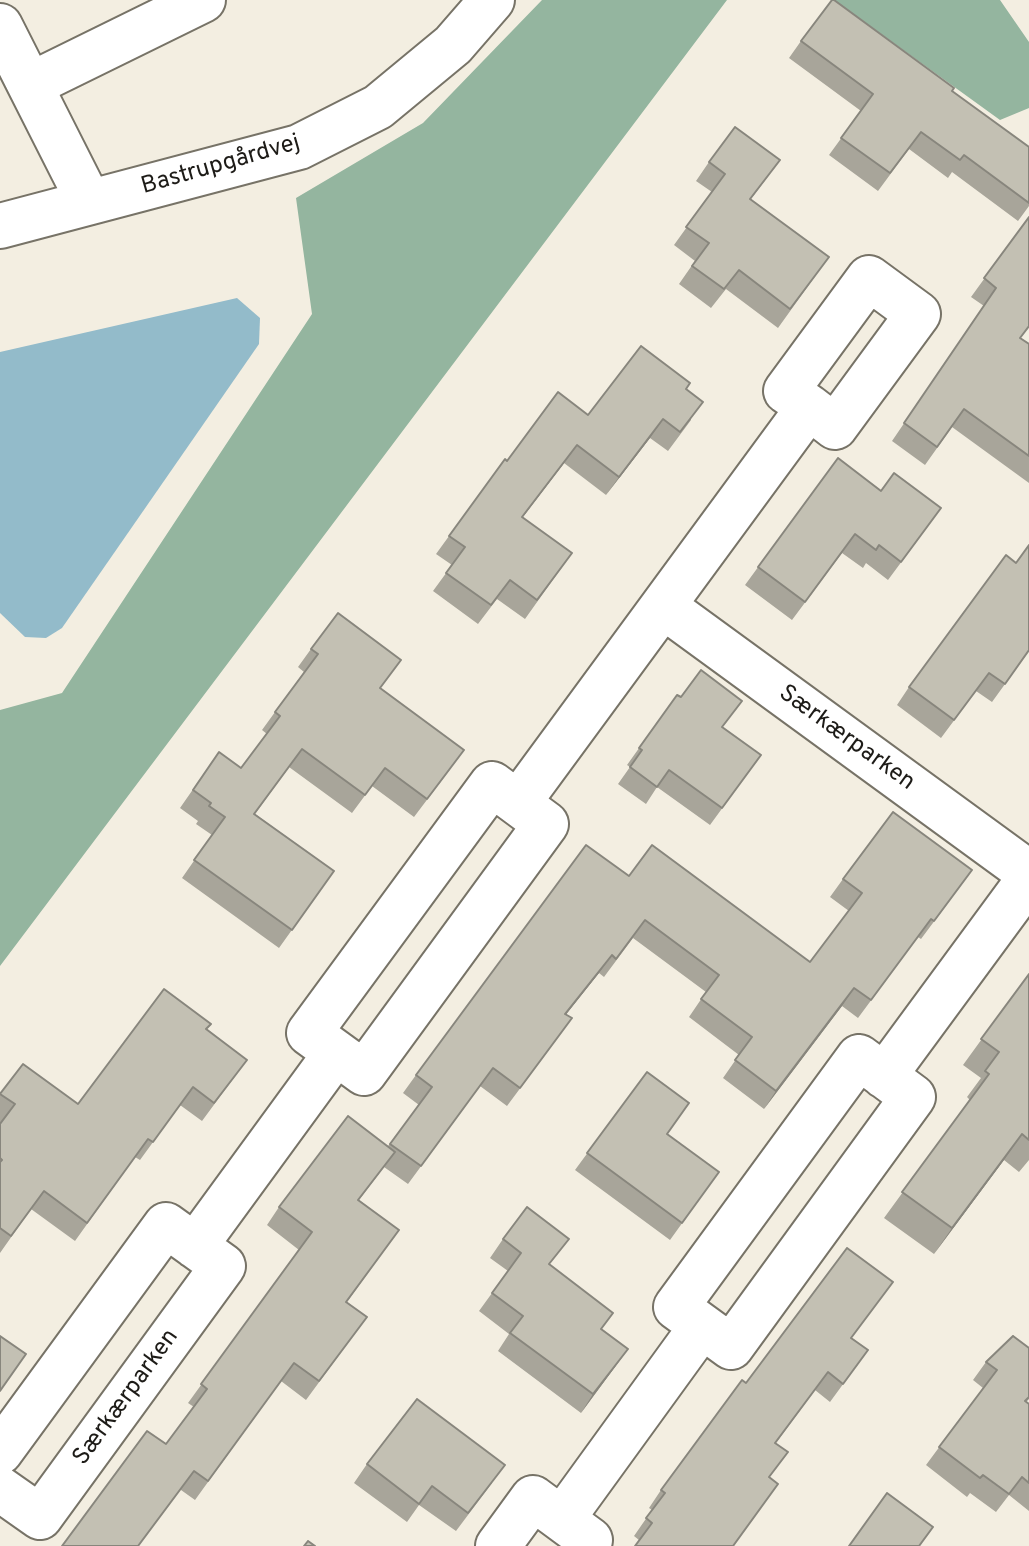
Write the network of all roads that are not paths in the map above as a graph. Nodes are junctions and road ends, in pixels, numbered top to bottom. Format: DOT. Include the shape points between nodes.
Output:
graph roads {
  1 [pos="203,0"];
  2 [pos="492,0"];
  3 [pos="0,26"];
  4 [pos="30,85"];
  5 [pos="89,202"];
  6 [pos="0,226"];
  7 [pos="809,407"];
  8 [pos="663,606"];
  9 [pos="518,803"];
  10 [pos="1029,876"];
  11 [pos="336,1053"];
  12 [pos="884,1076"];
  13 [pos="195,1246"];
  14 [pos="702,1326"];
  15 [pos="0,1452"];
  16 [pos="0,1489"];
  17 [pos="574,1532"];
  18 [pos="498,1546"];
  1 -- 4 [label="street"];
  2 -- 5 [label="street, Bastrupgårdvej" via="453,45 378,107 299,147"];
  3 -- 4 [label="street"];
  4 -- 5 [label="street"];
  5 -- 6 [label="street, Bastrupgårdvej"];
  7 -- 8 [label="street"];
  8 -- 9 [label="street"];
  8 -- 10 [label="street, Særkærparken"];
  9 -- 11 [label="street" via="492,784 309,1033"];
  9 -- 11 [label="street" via="546,824 364,1073"];
  10 -- 12 [label="street, Særkærparken"];
  11 -- 13 [label="street"];
  12 -- 14 [label="street" via="859,1057 676,1307"];
  12 -- 14 [label="street" via="913,1097 895,1122 731,1347"];
  13 -- 15 [label="street, Særkærparken" via="166,1225"];
  13 -- 16 [label="street, Særkærparken" via="223,1266 40,1517"];
  14 -- 17 [label="street"];
  17 -- 18 [label="street" via="533,1498"];
}
